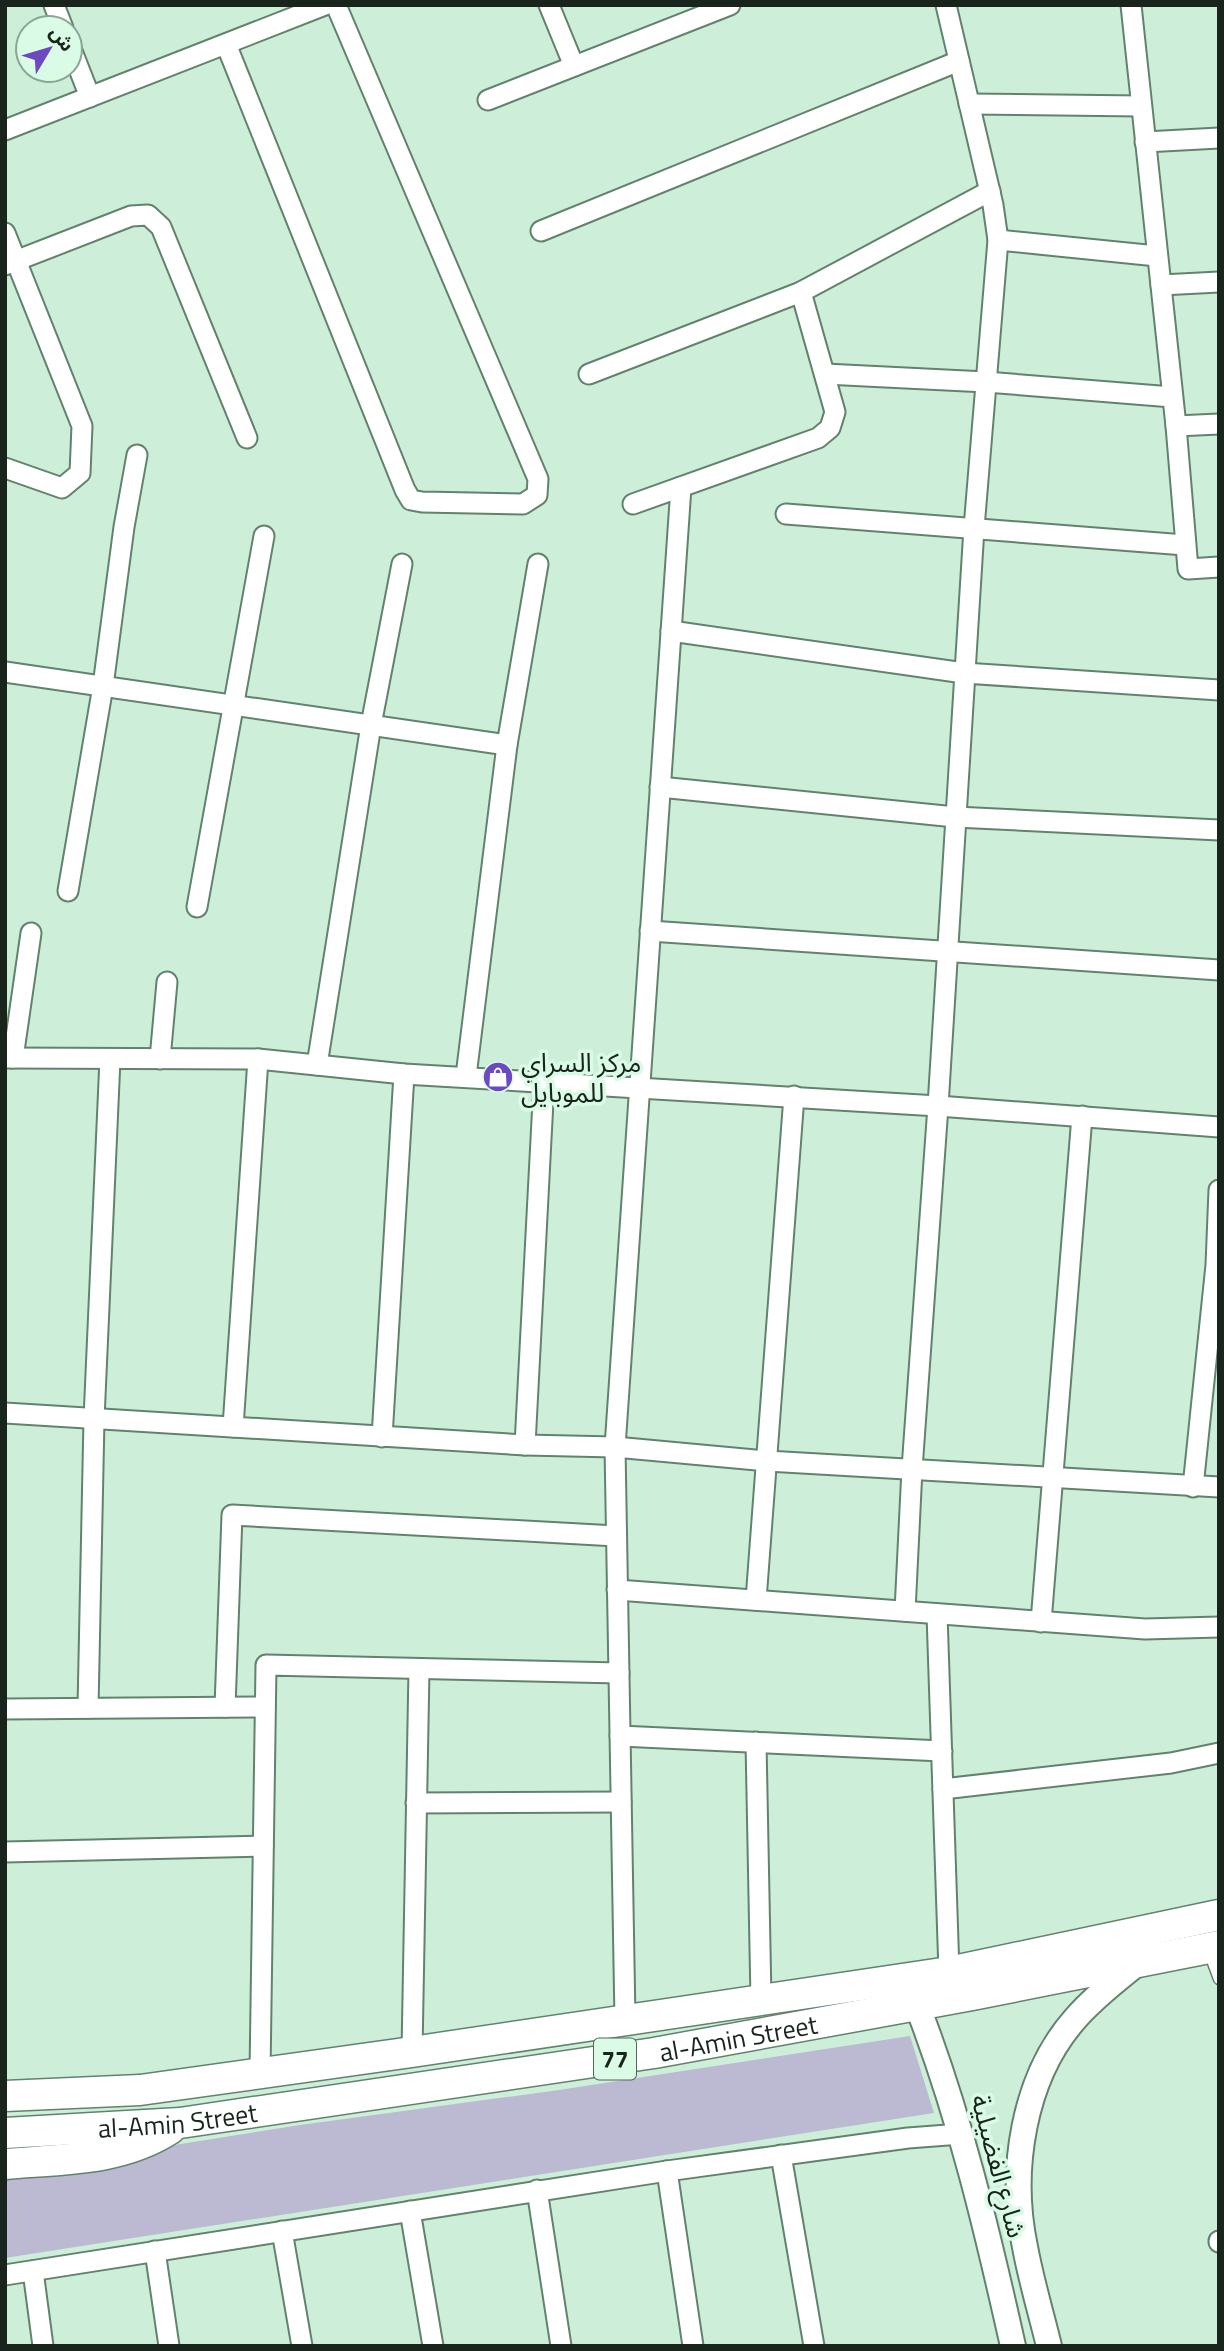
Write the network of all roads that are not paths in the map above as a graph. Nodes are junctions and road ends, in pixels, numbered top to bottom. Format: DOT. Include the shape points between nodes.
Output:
graph roads {
  1 [pos="325,5"];
  2 [pos="336,5"];
  3 [pos="549,5"];
  4 [pos="730,5"];
  5 [pos="946,5"];
  6 [pos="1130,5"];
  7 [pos="226,44"];
  8 [pos="959,61"];
  9 [pos="574,66"];
  10 [pos="84,82"];
  11 [pos="90,97"];
  12 [pos="488,100"];
  13 [pos="969,104"];
  14 [pos="1142,106"];
  15 [pos="5,130"];
  16 [pos="1219,138"];
  17 [pos="1145,142"];
  18 [pos="990,191"];
  19 [pos="541,231"];
  20 [pos="5,233"];
  21 [pos="998,240"];
  22 [pos="1157,256"];
  23 [pos="11,263"];
  24 [pos="1219,282"];
  25 [pos="1161,285"];
  26 [pos="802,292"];
  27 [pos="589,374"];
  28 [pos="825,374"];
  29 [pos="986,382"];
  30 [pos="1172,397"];
  31 [pos="1219,424"];
  32 [pos="1175,426"];
  33 [pos="247,438"];
  34 [pos="137,455"];
  35 [pos="5,468"];
  36 [pos="681,487"];
  37 [pos="633,504"];
  38 [pos="786,514"];
  39 [pos="974,528"];
  40 [pos="264,536"];
  41 [pos="1185,545"];
  42 [pos="402,564"];
  43 [pos="538,564"];
  44 [pos="1219,568"];
  45 [pos="671,631"];
  46 [pos="5,672"];
  47 [pos="964,673"];
  48 [pos="103,686"];
  49 [pos="1219,690"];
  50 [pos="233,705"];
  51 [pos="371,725"];
  52 [pos="507,745"];
  53 [pos="660,787"];
  54 [pos="956,817"];
  55 [pos="1219,831"];
  56 [pos="68,891"];
  57 [pos="197,907"];
  58 [pos="650,931"];
  59 [pos="32,933"];
  60 [pos="947,953"];
  61 [pos="1219,970"];
  62 [pos="167,982"];
  63 [pos="9,1058"];
  64 [pos="110,1059"];
  65 [pos="160,1059"];
  66 [pos="258,1059"];
  67 [pos="317,1065"];
  68 [pos="404,1074"];
  69 [pos="466,1076"];
  70 [pos="544,1082"];
  71 [pos="640,1087"];
  72 [pos="794,1096"];
  73 [pos="938,1105"];
  74 [pos="1082,1116"];
  75 [pos="1219,1127"];
  76 [pos="1219,1191"];
  77 [pos="1217,1265"];
  78 [pos="5,1413"];
  79 [pos="94,1419"];
  80 [pos="233,1427"];
  81 [pos="382,1437"];
  82 [pos="525,1446"];
  83 [pos="615,1447"];
  84 [pos="767,1461"];
  85 [pos="912,1469"];
  86 [pos="1053,1478"];
  87 [pos="1193,1487"];
  88 [pos="1219,1487"];
  89 [pos="616,1536"];
  90 [pos="617,1590"];
  91 [pos="756,1600"];
  92 [pos="905,1611"];
  93 [pos="937,1614"];
  94 [pos="1041,1622"];
  95 [pos="1219,1627"];
  96 [pos="419,1669"];
  97 [pos="619,1674"];
  98 [pos="225,1707"];
  99 [pos="265,1707"];
  100 [pos="88,1708"];
  101 [pos="5,1709"];
  102 [pos="620,1736"];
  103 [pos="756,1742"];
  104 [pos="942,1751"];
  105 [pos="1219,1753"];
  106 [pos="943,1789"];
  107 [pos="621,1802"];
  108 [pos="416,1803"];
  109 [pos="263,1846"];
  110 [pos="5,1852"];
  111 [pos="1219,1915"];
  112 [pos="1213,1947"];
  113 [pos="1139,1962"];
  114 [pos="1219,1979"];
  115 [pos="952,1985"];
  116 [pos="761,1999"];
  117 [pos="917,2005"];
  118 [pos="625,2020"];
  119 [pos="412,2052"];
  120 [pos="260,2073"];
  121 [pos="5,2096"];
  122 [pos="180,2123"];
  123 [pos="5,2133"];
  124 [pos="961,2134"];
  125 [pos="781,2155"];
  126 [pos="5,2164"];
  127 [pos="667,2171"];
  128 [pos="537,2190"];
  129 [pos="410,2211"];
  130 [pos="282,2231"];
  131 [pos="155,2251"];
  132 [pos="33,2271"];
  133 [pos="5,2275"];
  134 [pos="43,2346"];
  135 [pos="170,2346"];
  136 [pos="302,2346"];
  137 [pos="433,2346"];
  138 [pos="561,2346"];
  139 [pos="694,2346"];
  140 [pos="814,2346"];
  141 [pos="1013,2346"];
  142 [pos="1049,2346"];
  1 -- 7 [label="street"];
  2 -- 7 [label="street" via="538,479 537,495 523,504 411,500"];
  3 -- 9 [label="street"];
  4 -- 9 [label="street"];
  5 -- 8 [label="street"];
  6 -- 14 [label="street"];
  7 -- 11 [label="street"];
  8 -- 13 [label="street"];
  8 -- 19 [label="street"];
  9 -- 12 [label="street"];
  10 -- 11 [label="street"];
  11 -- 15 [label="street"];
  13 -- 14 [label="street"];
  13 -- 18 [label="street"];
  14 -- 17 [label="street"];
  16 -- 17 [label="street"];
  17 -- 22 [label="street"];
  18 -- 21 [label="street"];
  18 -- 26 [label="street"];
  20 -- 23 [label="street"];
  21 -- 22 [label="street"];
  21 -- 29 [label="street"];
  22 -- 25 [label="street"];
  23 -- 33 [label="street" via="131,216 148,215 161,227"];
  23 -- 35 [label="street" via="82,426 80,473 62,488"];
  24 -- 25 [label="street"];
  25 -- 30 [label="street"];
  26 -- 27 [label="street"];
  26 -- 28 [label="street"];
  28 -- 29 [label="street"];
  28 -- 36 [label="street" via="835,412 830,428 818,438"];
  29 -- 30 [label="street"];
  29 -- 39 [label="street"];
  30 -- 32 [label="street"];
  31 -- 32 [label="street"];
  32 -- 41 [label="street"];
  34 -- 48 [label="street"];
  36 -- 37 [label="street"];
  36 -- 45 [label="street"];
  38 -- 39 [label="street"];
  39 -- 41 [label="street"];
  39 -- 47 [label="street"];
  40 -- 50 [label="street"];
  41 -- 44 [label="street" via="1188,569"];
  42 -- 51 [label="street"];
  43 -- 52 [label="street"];
  45 -- 47 [label="street"];
  45 -- 53 [label="street"];
  46 -- 48 [label="street"];
  47 -- 49 [label="street"];
  47 -- 54 [label="street"];
  48 -- 50 [label="street"];
  48 -- 56 [label="street"];
  50 -- 51 [label="street"];
  50 -- 57 [label="street"];
  51 -- 52 [label="street"];
  51 -- 67 [label="street"];
  52 -- 69 [label="street"];
  53 -- 54 [label="street"];
  53 -- 58 [label="street"];
  54 -- 55 [label="street"];
  54 -- 60 [label="street"];
  58 -- 60 [label="street"];
  58 -- 71 [label="street"];
  59 -- 63 [label="street"];
  60 -- 61 [label="street"];
  60 -- 73 [label="street"];
  62 -- 65 [label="street"];
  63 -- 64 [label="street"];
  64 -- 65 [label="street"];
  64 -- 79 [label="street"];
  65 -- 66 [label="street"];
  66 -- 67 [label="street"];
  66 -- 80 [label="street"];
  67 -- 68 [label="street"];
  68 -- 69 [label="street"];
  68 -- 81 [label="street"];
  69 -- 70 [label="street"];
  70 -- 71 [label="street"];
  70 -- 82 [label="street"];
  71 -- 72 [label="street"];
  71 -- 83 [label="street"];
  72 -- 73 [label="street"];
  72 -- 84 [label="street"];
  73 -- 74 [label="street"];
  73 -- 85 [label="street"];
  74 -- 75 [label="street"];
  74 -- 86 [label="street"];
  76 -- 77 [label="street"];
  77 -- 87 [label="street"];
  78 -- 79 [label="street"];
  79 -- 80 [label="street"];
  79 -- 100 [label="street"];
  80 -- 81 [label="street"];
  81 -- 82 [label="street"];
  82 -- 83 [label="street"];
  83 -- 84 [label="street"];
  83 -- 89 [label="street"];
  84 -- 85 [label="street"];
  84 -- 91 [label="street"];
  85 -- 86 [label="street"];
  85 -- 92 [label="street"];
  86 -- 87 [label="street"];
  86 -- 94 [label="street"];
  87 -- 88 [label="street"];
  89 -- 90 [label="street"];
  89 -- 98 [label="street" via="232,1516"];
  90 -- 91 [label="street"];
  90 -- 97 [label="street"];
  91 -- 92 [label="street"];
  92 -- 93 [label="street"];
  93 -- 94 [label="street"];
  93 -- 104 [label="street"];
  94 -- 95 [label="street" via="1145,1629"];
  96 -- 97 [label="street"];
  96 -- 99 [label="street" via="266,1665"];
  96 -- 108 [label="street"];
  97 -- 102 [label="street"];
  98 -- 99 [label="street"];
  98 -- 100 [label="street"];
  99 -- 109 [label="street"];
  100 -- 101 [label="street"];
  102 -- 103 [label="street"];
  102 -- 107 [label="street"];
  103 -- 104 [label="street"];
  103 -- 116 [label="street"];
  104 -- 106 [label="street"];
  105 -- 106 [label="street" via="1171,1763"];
  106 -- 115 [label="street"];
  107 -- 108 [label="street"];
  107 -- 118 [label="street"];
  108 -- 119 [label="street"];
  109 -- 110 [label="street"];
  109 -- 120 [label="street"];
  111 -- 115 [label="main road, al-Amin Street / 77"];
  112 -- 113 [label="main road, al-Amin Street / 77"];
  112 -- 114 [label="lane"];
  113 -- 115 [label="main road, al-Amin Street / 77"];
  113 -- 142 [label="street, شارع الفضيلية" via="1093,2000 1058,2042 1034,2090 1025,2128 1020,2168 1024,2245"];
  115 -- 116 [label="main road, al-Amin Street / 77"];
  115 -- 117 [label="main road, al-Amin Street / 77"];
  116 -- 118 [label="main road, al-Amin Street / 77"];
  117 -- 122 [label="main road, al-Amin Street / 77" via="653,2053"];
  117 -- 124 [label="street, شارع الفضيلية"];
  118 -- 119 [label="main road, al-Amin Street / 77"];
  119 -- 120 [label="main road, al-Amin Street / 77"];
  120 -- 121 [label="main road, al-Amin Street / 77" via="140,2090"];
  122 -- 123 [label="main road, al-Amin Street / 77"];
  122 -- 126 [label="main road, 77" via="144,2143 106,2155"];
  124 -- 125 [label="street"];
  124 -- 141 [label="street, شارع الفضيلية"];
  125 -- 127 [label="street"];
  125 -- 140 [label="street"];
  127 -- 128 [label="street"];
  127 -- 139 [label="street"];
  128 -- 129 [label="street"];
  128 -- 138 [label="street"];
  129 -- 130 [label="street"];
  129 -- 137 [label="street"];
  130 -- 131 [label="street"];
  130 -- 136 [label="street"];
  131 -- 132 [label="street"];
  131 -- 135 [label="street"];
  132 -- 133 [label="street"];
  132 -- 134 [label="street"];
}
